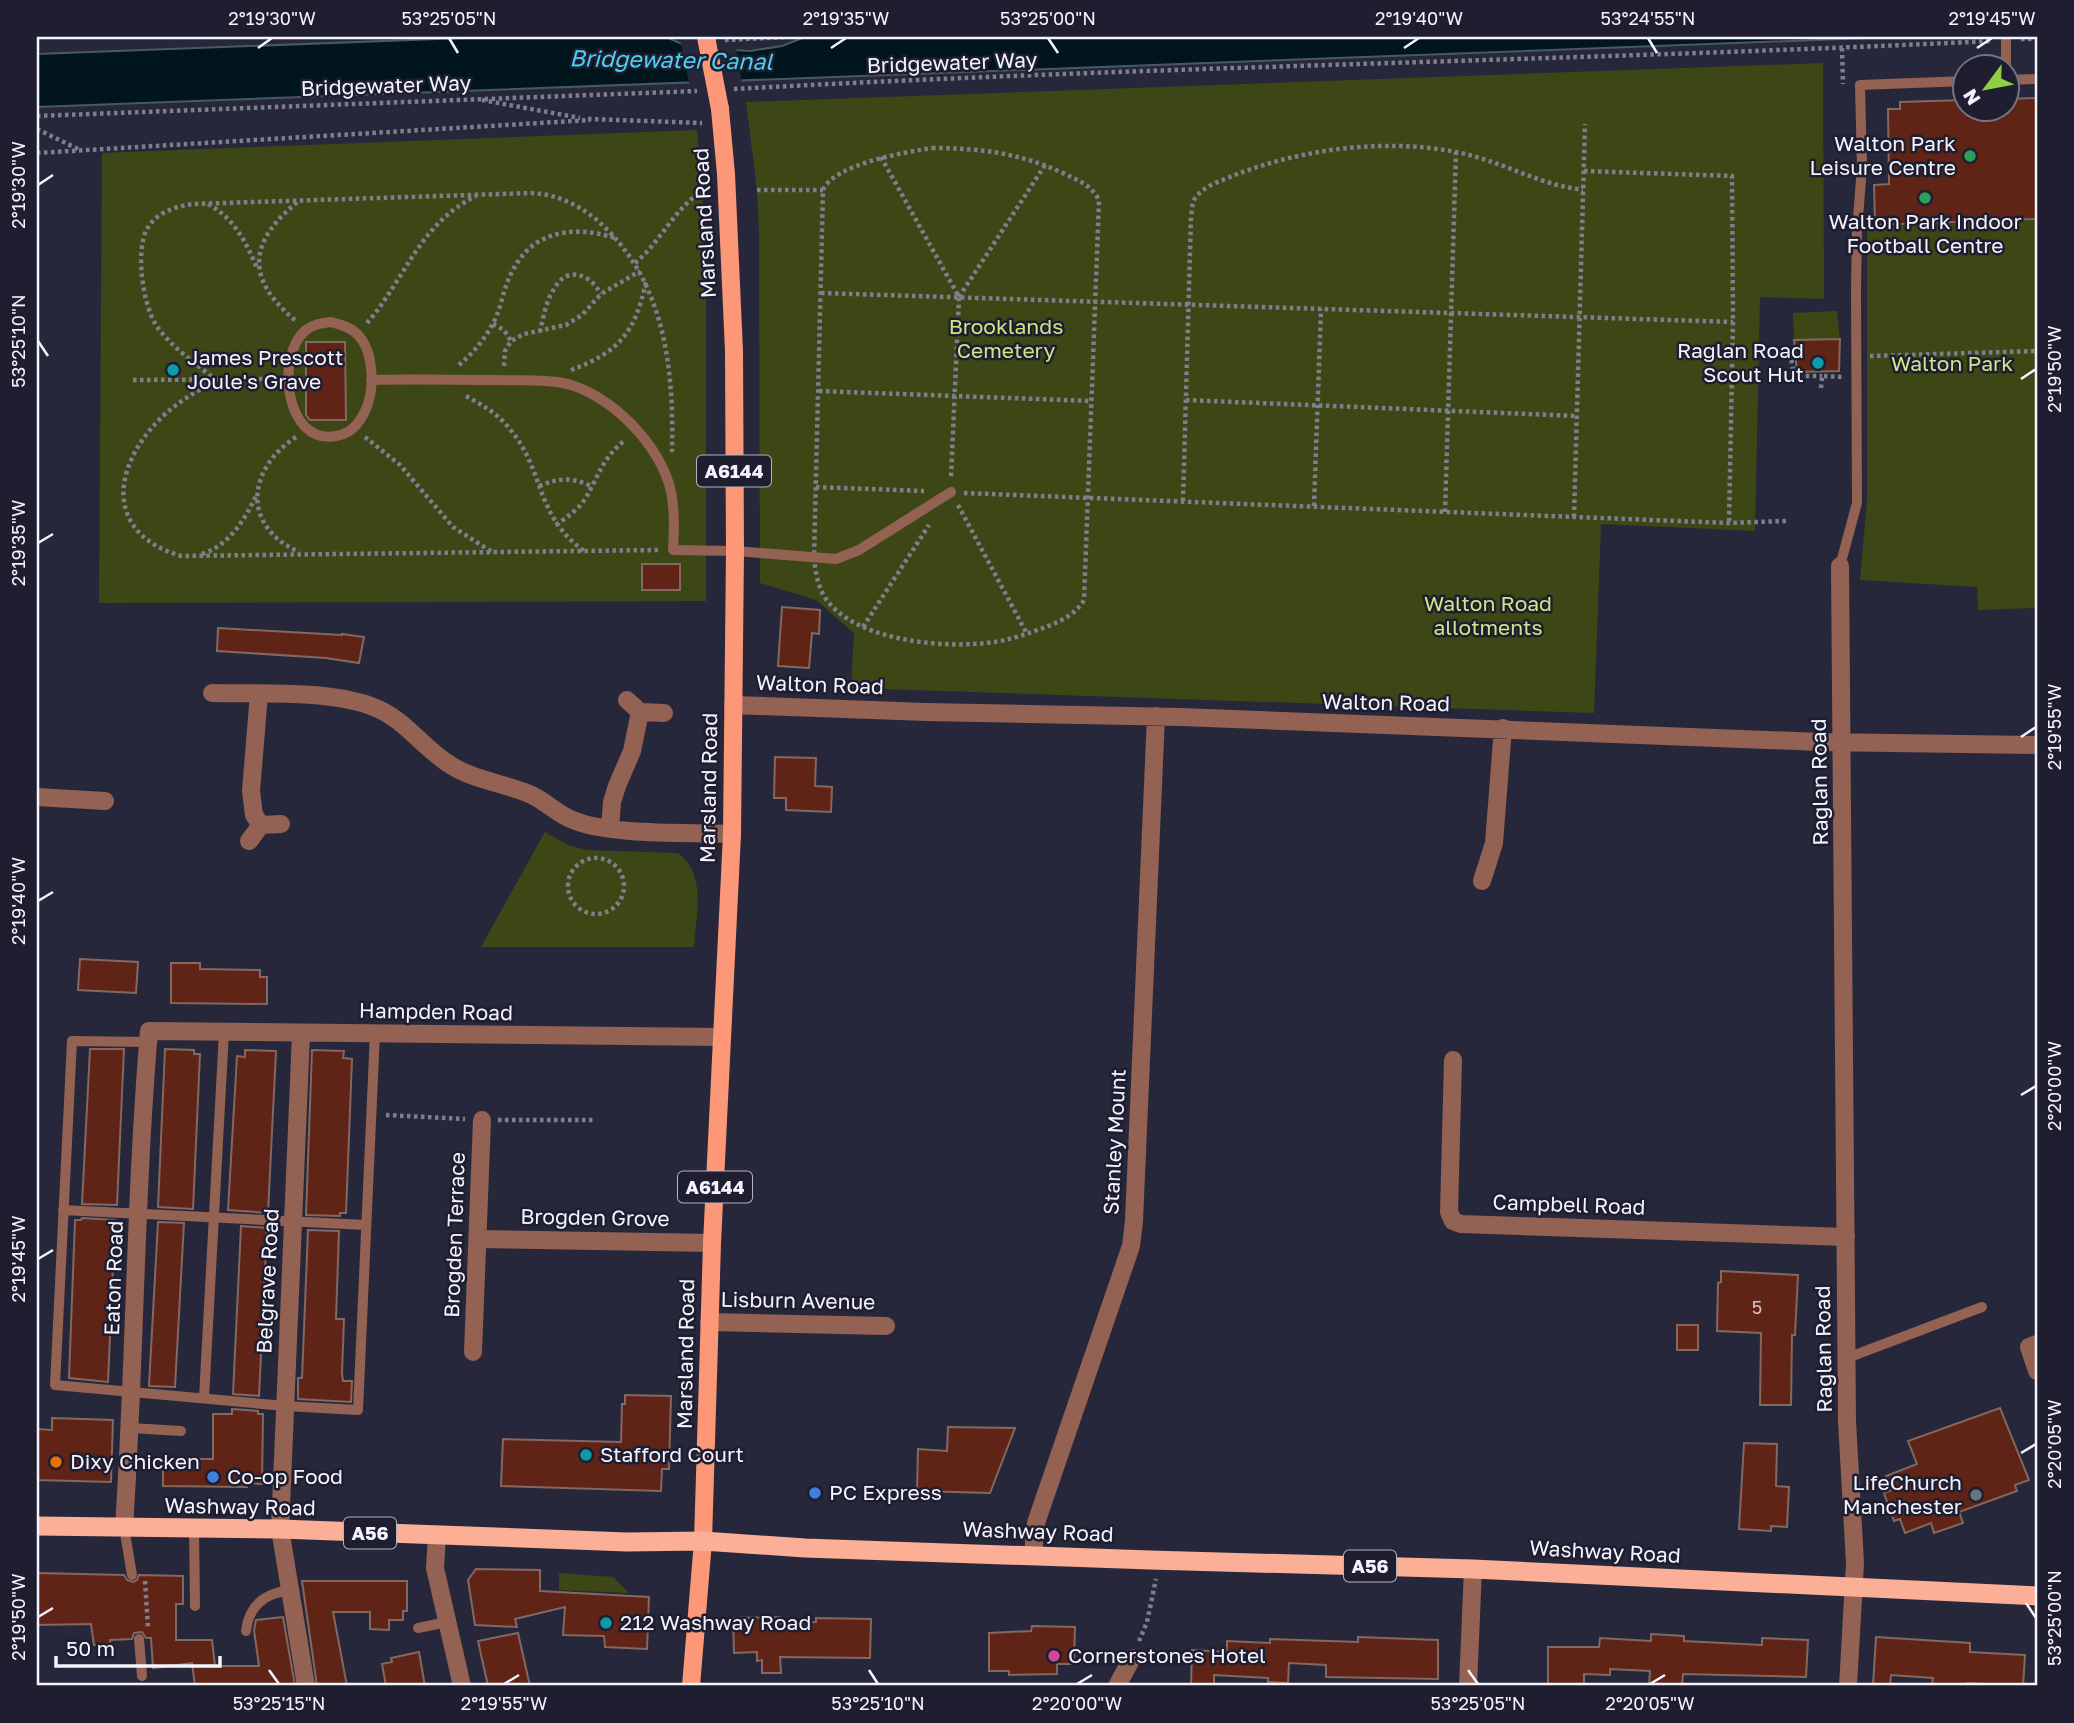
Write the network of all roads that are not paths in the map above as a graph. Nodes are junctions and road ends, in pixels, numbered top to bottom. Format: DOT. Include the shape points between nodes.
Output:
graph roads {
  1 [pos="706,39"];
  2 [pos="1952,81"];
  3 [pos="371,380"];
  4 [pos="951,492"];
  5 [pos="735,551"];
  6 [pos="1840,566"];
  7 [pos="212,693"];
  8 [pos="259,694"];
  9 [pos="733,705"];
  10 [pos="664,713"];
  11 [pos="1156,716"];
  12 [pos="1503,728"];
  13 [pos="1842,742"];
  14 [pos="2037,745"];
  15 [pos="37,797"];
  16 [pos="71,799"];
  17 [pos="105,802"];
  18 [pos="70,818"];
  19 [pos="281,824"];
  20 [pos="261,825"];
  21 [pos="610,828"];
  22 [pos="732,834"];
  23 [pos="250,841"];
  24 [pos="1482,881"];
  25 [pos="224,1032"];
  26 [pos="375,1033"];
  27 [pos="301,1034"];
  28 [pos="149,1036"];
  29 [pos="722,1037"];
  30 [pos="1453,1060"];
  31 [pos="482,1120"];
  32 [pos="64,1210"];
  33 [pos="139,1213"];
  34 [pos="213,1217"];
  35 [pos="294,1223"];
  36 [pos="366,1225"];
  37 [pos="1846,1237"];
  38 [pos="478,1239"];
  39 [pos="712,1242"];
  40 [pos="1982,1307"];
  41 [pos="709,1322"];
  42 [pos="886,1326"];
  43 [pos="2037,1344"];
  44 [pos="473,1352"];
  45 [pos="1847,1358"];
  46 [pos="2037,1371"];
  47 [pos="133,1391"];
  48 [pos="204,1398"];
  49 [pos="285,1406"];
  50 [pos="131,1428"];
  51 [pos="181,1431"];
  52 [pos="37,1525"];
  53 [pos="124,1527"];
  54 [pos="194,1528"];
  55 [pos="280,1529"];
  56 [pos="437,1535"];
  57 [pos="703,1541"];
  58 [pos="1032,1554"];
  59 [pos="1473,1569"];
  60 [pos="132,1575"];
  61 [pos="1853,1587"];
  62 [pos="290,1590"];
  63 [pos="2037,1596"];
  64 [pos="195,1606"];
  65 [pos="447,1622"];
  66 [pos="418,1628"];
  67 [pos="246,1631"];
  68 [pos="139,1639"];
  69 [pos="1132,1658"];
  70 [pos="142,1676"];
  71 [pos="306,1686"];
  72 [pos="462,1686"];
  73 [pos="691,1686"];
  74 [pos="1117,1686"];
  75 [pos="1468,1686"];
  76 [pos="1848,1686"];
  1 -- 5 [label="main road, Marsland Road / A6144, bridge" via="721,116 727,186"];
  2 -- 6 [label="lane, Raglan Road" via="1860,85 1857,511"];
  3 -- 3 [label="lane" via="367,408 353,429 331,437 307,430 293,407 289,379 298,338 318,324 345,326 356,333 367,354"];
  3 -- 5 [label="lane" via="540,380 581,388 637,430 664,470 671,491 673,550"];
  4 -- 5 [label="lane" via="859,550 836,559"];
  5 -- 9 [label="main road, Marsland Road / A6144"];
  6 -- 13 [label="street, Raglan Road"];
  7 -- 8 [label="street"];
  8 -- 20 [label="street" via="251,791 254,815"];
  8 -- 21 [label="street" via="331,697 373,706 394,716 453,767 531,794 573,820"];
  9 -- 11 [label="street, Walton Road"];
  9 -- 22 [label="main road, Marsland Road / A6144"];
  10 -- 21 [label="street" via="633,706 632,751 612,802"];
  11 -- 12 [label="street, Walton Road"];
  11 -- 58 [label="street, Stanley Mount" via="1135,1221 1131,1246 1036,1523"];
  12 -- 13 [label="street, Walton Road"];
  12 -- 24 [label="street" via="1494,844"];
  13 -- 14 [label="street, Walton Road"];
  13 -- 37 [label="street, Raglan Road"];
  15 -- 16 [label="street"];
  16 -- 17 [label="street"];
  16 -- 18 [label="street"];
  19 -- 20 [label="street"];
  20 -- 23 [label="street"];
  21 -- 22 [label="street"];
  22 -- 29 [label="main road, Marsland Road / A6144"];
  25 -- 27 [label="street, Hampden Road"];
  25 -- 28 [label="street, Hampden Road"];
  25 -- 34 [label="lane"];
  26 -- 27 [label="street, Hampden Road"];
  26 -- 29 [label="street, Hampden Road"];
  26 -- 36 [label="lane"];
  27 -- 35 [label="street, Belgrave Road"];
  28 -- 32 [label="lane" via="72,1041"];
  28 -- 33 [label="street, Eaton Road"];
  29 -- 39 [label="main road, Marsland Road / A6144"];
  30 -- 37 [label="street, Campbell Road" via="1449,1212 1453,1221"];
  31 -- 38 [label="street, Brogden Terrace"];
  32 -- 33 [label="lane"];
  32 -- 47 [label="lane" via="55,1385"];
  33 -- 34 [label="lane"];
  33 -- 47 [label="street, Eaton Road"];
  34 -- 35 [label="lane"];
  34 -- 48 [label="lane"];
  35 -- 36 [label="lane"];
  35 -- 49 [label="street, Belgrave Road"];
  36 -- 49 [label="lane" via="358,1410"];
  37 -- 45 [label="street, Raglan Road"];
  38 -- 39 [label="street, Brogden Grove"];
  38 -- 44 [label="street, Brogden Terrace"];
  39 -- 41 [label="main road, Marsland Road / A6144"];
  40 -- 45 [label="lane"];
  41 -- 42 [label="street, Lisburn Avenue"];
  41 -- 57 [label="main road, Marsland Road / A6144"];
  43 -- 46 [label="street" via="2029,1348"];
  45 -- 61 [label="street, Raglan Road"];
  47 -- 48 [label="lane"];
  47 -- 50 [label="street, Eaton Road"];
  48 -- 49 [label="lane"];
  49 -- 55 [label="street, Belgrave Road"];
  50 -- 51 [label="lane"];
  50 -- 53 [label="street, Eaton Road"];
  52 -- 53 [label="highway, Washway Road / A56"];
  53 -- 54 [label="highway, Washway Road / A56"];
  53 -- 60 [label="lane"];
  54 -- 55 [label="highway, Washway Road / A56"];
  54 -- 64 [label="lane"];
  55 -- 56 [label="highway, Washway Road / A56"];
  55 -- 62 [label="street, Belgrave Road"];
  56 -- 57 [label="highway, Washway Road / A56"];
  56 -- 65 [label="street" via="435,1568"];
  57 -- 58 [label="highway, Washway Road / A56"];
  57 -- 73 [label="main road, A6144"];
  58 -- 59 [label="highway, Washway Road / A56"];
  59 -- 61 [label="highway, Washway Road / A56"];
  59 -- 75 [label="street"];
  61 -- 63 [label="highway, Washway Road / A56"];
  61 -- 76 [label="street, Raglan Road"];
  62 -- 67 [label="lane" via="274,1592 256,1605 247,1617"];
  62 -- 71 [label="street, Belgrave Road"];
  65 -- 66 [label="lane"];
  65 -- 72 [label="street"];
  68 -- 70 [label="lane"];
  69 -- 74 [label="street"];
}
